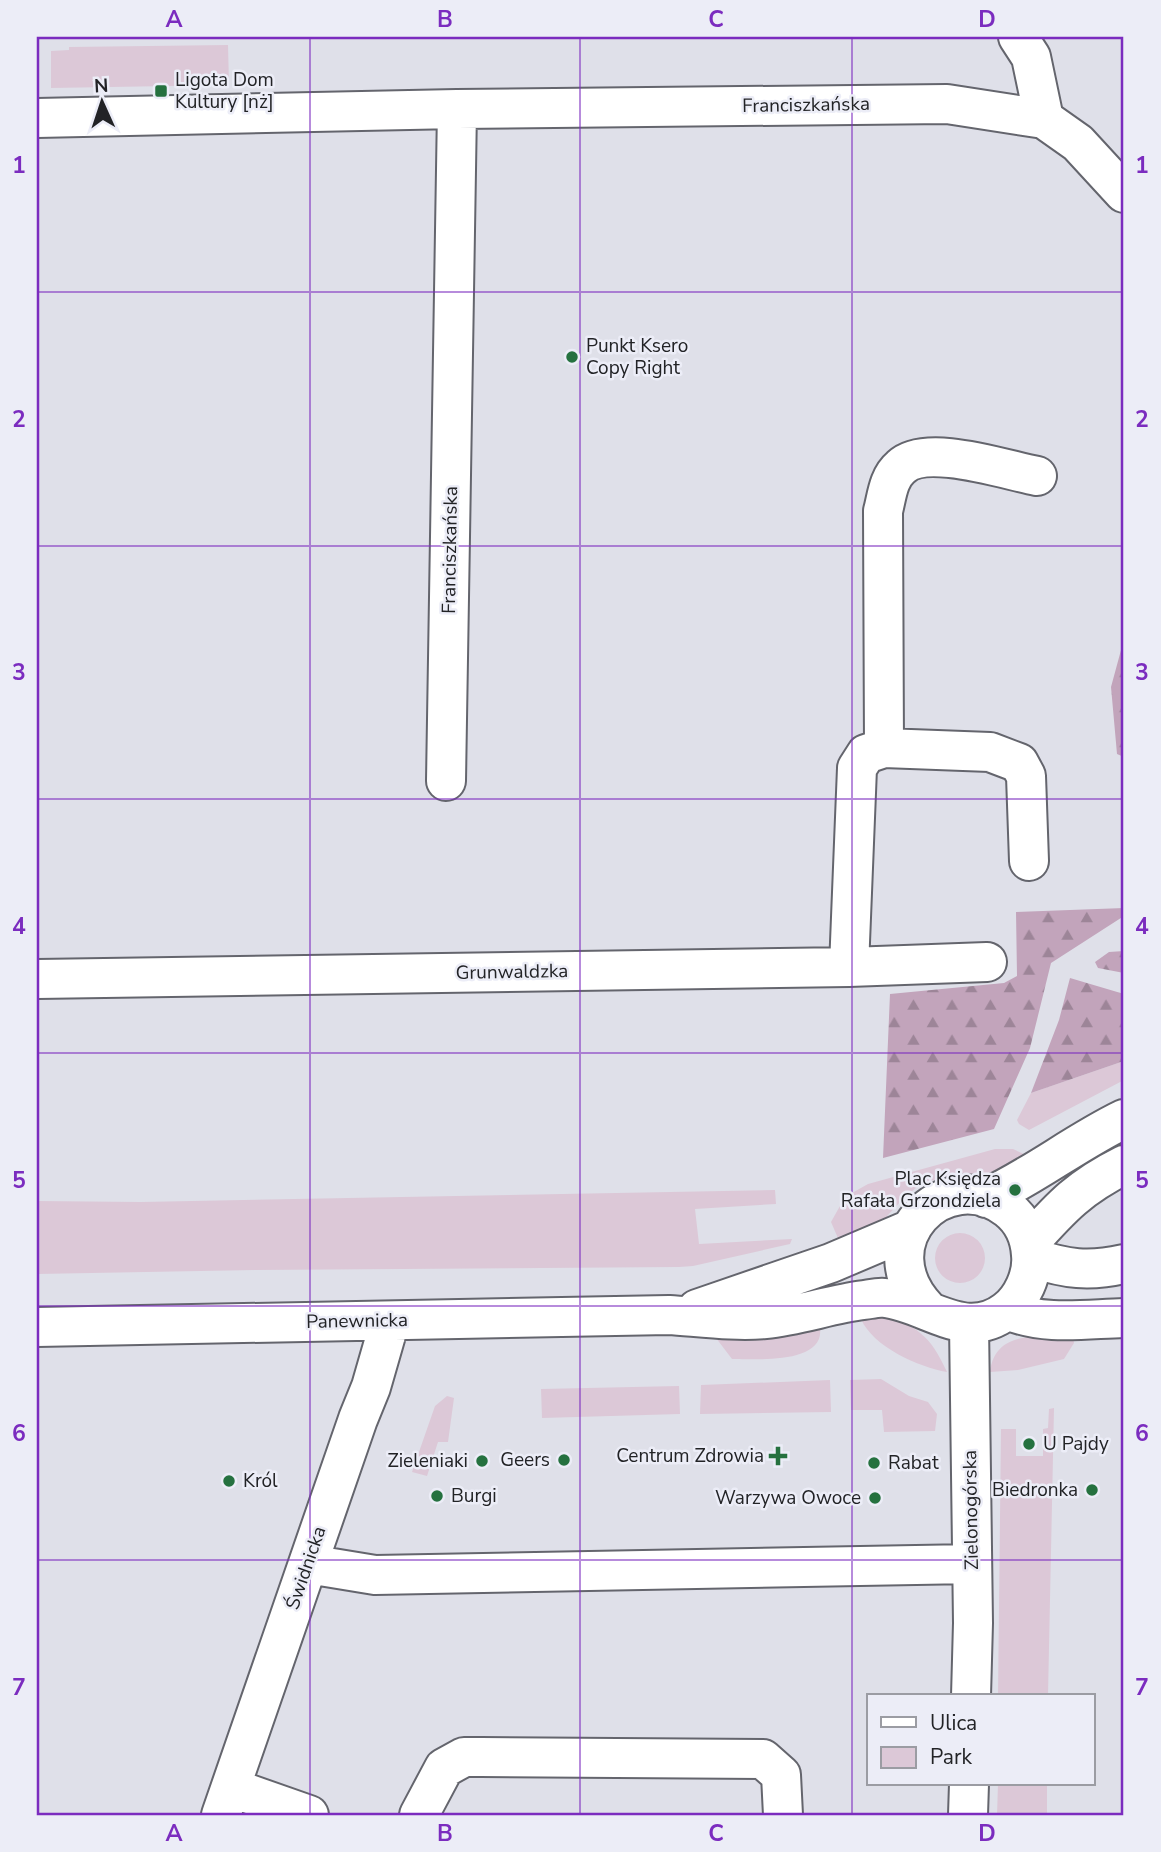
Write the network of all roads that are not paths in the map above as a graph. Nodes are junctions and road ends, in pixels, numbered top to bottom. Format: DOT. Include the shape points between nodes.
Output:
graph roads {
  1 [pos="1018,37"];
  2 [pos="457,108"];
  3 [pos="37,118"];
  4 [pos="1044,118"];
  5 [pos="1124,193"];
  6 [pos="1037,476"];
  7 [pos="884,748"];
  8 [pos="446,781"];
  9 [pos="1029,861"];
  10 [pos="988,962"];
  11 [pos="849,967"];
  12 [pos="37,979"];
  13 [pos="1124,1119"];
  14 [pos="1124,1165"];
  15 [pos="986,1198"];
  16 [pos="911,1229"];
  17 [pos="1031,1250"];
  18 [pos="1124,1264"];
  19 [pos="928,1310"];
  20 [pos="1007,1310"];
  21 [pos="677,1316"];
  22 [pos="1124,1318"];
  23 [pos="390,1321"];
  24 [pos="970,1324"];
  25 [pos="37,1326"];
  26 [pos="307,1564"];
  27 [pos="972,1564"];
  28 [pos="971,1694"];
  29 [pos="969,1786"];
  30 [pos="227,1802"];
  31 [pos="309,1815"];
  32 [pos="419,1815"];
  33 [pos="783,1815"];
  34 [pos="968,1815"];
  1 -- 4 [label="street" via="1031,57"];
  2 -- 3 [label="street, Franciszkańska"];
  2 -- 4 [label="street, Franciszkańska" via="947,104"];
  2 -- 8 [label="street, Franciszkańska"];
  4 -- 5 [label="street, Franciszkańska" via="1078,143"];
  6 -- 7 [label="street" via="942,456 921,456 902,466 890,482 883,511"];
  7 -- 9 [label="street" via="990,752 1019,763 1026,776"];
  7 -- 11 [label="street" via="866,754 857,768"];
  10 -- 11 [label="street, Grunwaldzka"];
  11 -- 12 [label="street, Grunwaldzka"];
  13 -- 15 [label="street, Panewnicka"];
  14 -- 17 [label="street" via="1073,1195"];
  15 -- 16 [label="street, Panewnicka" via="951,1197 921,1214"];
  15 -- 17 [label="street, Panewnicka" via="1016,1216"];
  16 -- 19 [label="street" via="903,1263 915,1297"];
  16 -- 21 [label="street, Panewnicka" via="831,1263"];
  17 -- 18 [label="street" via="1063,1268"];
  17 -- 20 [label="street" via="1029,1278"];
  19 -- 21 [label="street, Panewnicka" via="884,1298 764,1320"];
  19 -- 24 [label="street, Panewnicka"];
  20 -- 22 [label="street" via="1046,1321"];
  20 -- 24 [label="street"];
  21 -- 23 [label="street, Panewnicka"];
  23 -- 25 [label="street, Panewnicka"];
  23 -- 26 [label="street, Świdnicka"];
  24 -- 27 [label="street, Zielonogórska"];
  26 -- 27 [label="street" via="375,1575"];
  26 -- 30 [label="street, Świdnicka"];
  27 -- 28 [label="street, Zielonogórska"];
  29 -- 34 [label="street"];
  30 -- 31 [label="street"];
  32 -- 33 [label="street" via="444,1768 464,1757 481,1756 763,1759 781,1775"];
}
